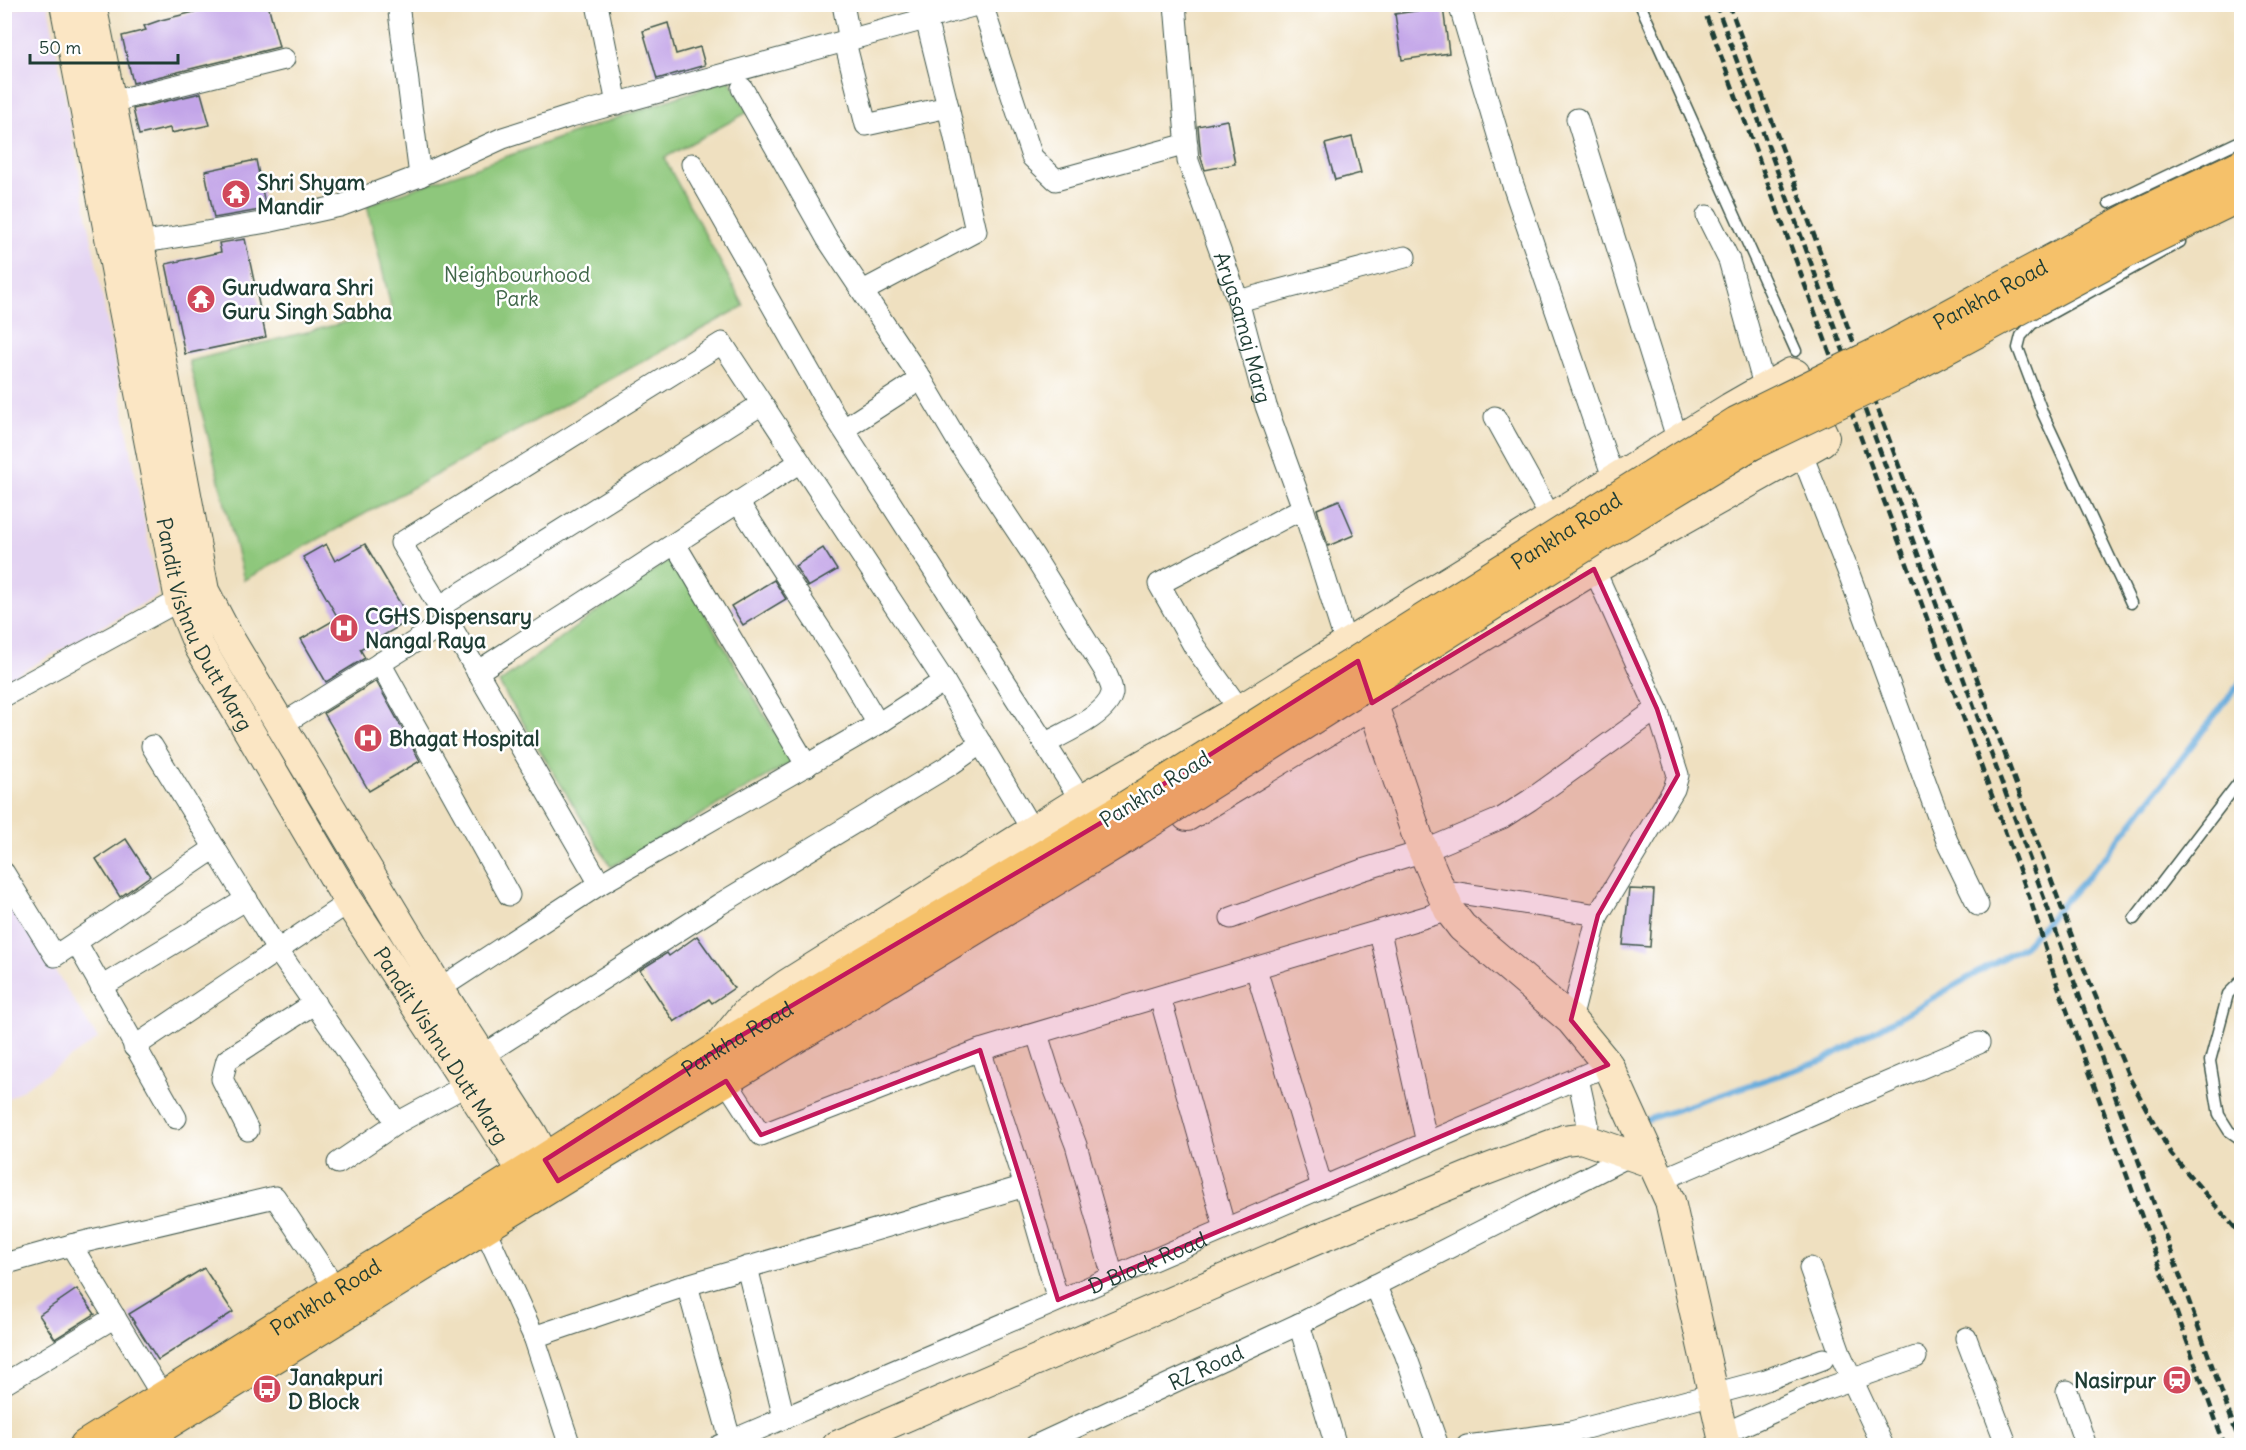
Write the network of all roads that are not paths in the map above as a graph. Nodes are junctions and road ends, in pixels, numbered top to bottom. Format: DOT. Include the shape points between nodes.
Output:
graph roads {
  1 [pos="65,4"];
  2 [pos="91,4"];
  3 [pos="398,4"];
  4 [pos="597,4"];
  5 [pos="843,4"];
  6 [pos="981,4"];
  7 [pos="1175,4"];
  8 [pos="1459,4"];
  9 [pos="1640,4"];
  10 [pos="926,19"];
  11 [pos="848,42"];
  12 [pos="284,59"];
  13 [pos="742,88"];
  14 [pos="110,102"];
  15 [pos="617,104"];
  16 [pos="948,107"];
  17 [pos="1577,119"];
  18 [pos="2241,140"];
  19 [pos="1186,144"];
  20 [pos="692,164"];
  21 [pos="2241,166"];
  22 [pos="420,176"];
  23 [pos="2241,194"];
  24 [pos="2109,203"];
  25 [pos="1707,216"];
  26 [pos="2187,238"];
  27 [pos="139,243"];
  28 [pos="1405,257"];
  29 [pos="863,291"];
  30 [pos="1238,301"];
  31 [pos="1796,351"];
  32 [pos="921,379"];
  33 [pos="1764,389"];
  34 [pos="762,404"];
  35 [pos="1495,417"];
  36 [pos="844,429"];
  37 [pos="1678,441"];
  38 [pos="1801,452"];
  39 [pos="800,462"];
  40 [pos="1614,480"];
  41 [pos="738,502"];
  42 [pos="1303,508"];
  43 [pos="1551,519"];
  44 [pos="675,544"];
  45 [pos="1594,569"];
  46 [pos="192,595"];
  47 [pos="2131,603"];
  48 [pos="443,614"];
  49 [pos="1349,643"];
  50 [pos="380,663"];
  51 [pos="477,672"];
  52 [pos="944,681"];
  53 [pos="4,696"];
  54 [pos="1372,703"];
  55 [pos="1658,709"];
  56 [pos="1240,710"];
  57 [pos="878,724"];
  58 [pos="281,725"];
  59 [pos="1046,743"];
  60 [pos="981,744"];
  61 [pos="152,746"];
  62 [pos="807,765"];
  63 [pos="2241,778"];
  64 [pos="1081,800"];
  65 [pos="1123,824"];
  66 [pos="1032,830"];
  67 [pos="215,848"];
  68 [pos="1424,851"];
  69 [pos="4,873"];
  70 [pos="600,884"];
  71 [pos="509,895"];
  72 [pos="247,899"];
  73 [pos="1445,900"];
  74 [pos="349,902"];
  75 [pos="1978,905"];
  76 [pos="1598,915"];
  77 [pos="1230,918"];
  78 [pos="2134,919"];
  79 [pos="1380,932"];
  80 [pos="76,942"];
  81 [pos="278,951"];
  82 [pos="1256,969"];
  83 [pos="2241,980"];
  84 [pos="101,987"];
  85 [pos="439,989"];
  86 [pos="1160,998"];
  87 [pos="315,1003"];
  88 [pos="1571,1020"];
  89 [pos="1037,1034"];
  90 [pos="1979,1042"];
  91 [pos="134,1047"];
  92 [pos="980,1050"];
  93 [pos="482,1056"];
  94 [pos="1608,1065"];
  95 [pos="720,1066"];
  96 [pos="1578,1078"];
  97 [pos="467,1085"];
  98 [pos="176,1118"];
  99 [pos="397,1123"];
  100 [pos="248,1130"];
  101 [pos="1584,1140"];
  102 [pos="2241,1140"];
  103 [pos="1427,1143"];
  104 [pos="338,1163"];
  105 [pos="1648,1166"];
  106 [pos="541,1176"];
  107 [pos="1025,1186"];
  108 [pos="1322,1187"];
  109 [pos="484,1227"];
  110 [pos="1225,1229"];
  111 [pos="71,1245"];
  112 [pos="4,1264"];
  113 [pos="747,1267"];
  114 [pos="1810,1268"];
  115 [pos="1113,1276"];
  116 [pos="687,1285"];
  117 [pos="1375,1285"];
  118 [pos="336,1288"];
  119 [pos="1058,1300"];
  120 [pos="115,1317"];
  121 [pos="1299,1324"];
  122 [pos="534,1337"];
  123 [pos="1966,1338"];
  124 [pos="1916,1356"];
  125 [pos="1823,1359"];
  126 [pos="1852,1379"];
  127 [pos="4,1384"];
  128 [pos="2067,1391"];
  129 [pos="1714,1394"];
  130 [pos="163,1397"];
  131 [pos="784,1418"];
  132 [pos="1724,1440"];
  133 [pos="728,1444"];
  134 [pos="86,1446"];
  135 [pos="129,1446"];
  136 [pos="570,1446"];
  137 [pos="837,1446"];
  138 [pos="1035,1446"];
  139 [pos="1336,1446"];
  140 [pos="1438,1446"];
  141 [pos="1467,1446"];
  142 [pos="1882,1446"];
  143 [pos="2007,1446"];
  144 [pos="2086,1446"];
  1 -- 46 [label="street, Pandit Vishnu Dutt Marg"];
  2 -- 14 [label="street, Pandit Vishnu Dutt Marg"];
  3 -- 22 [label="street"];
  4 -- 15 [label="street"];
  5 -- 11 [label="street"];
  6 -- 10 [label="street"];
  6 -- 19 [label="street" via="1032,157 1056,180"];
  7 -- 19 [label="street, Aryasamaj Marg"];
  8 -- 40 [label="street" via="1512,182"];
  9 -- 31 [label="lane"];
  10 -- 11 [label="street"];
  10 -- 16 [label="street"];
  11 -- 15 [label="street"];
  11 -- 16 [label="street" via="866,125"];
  12 -- 14 [label="street"];
  13 -- 29 [label="street" via="828,240"];
  14 -- 27 [label="street, Pandit Vishnu Dutt Marg"];
  15 -- 22 [label="street" via="503,138"];
  16 -- 29 [label="street" via="976,231"];
  17 -- 37 [label="street"];
  18 -- 24 [label="lane"];
  19 -- 30 [label="street, Aryasamaj Marg" via="1188,161"];
  20 -- 36 [label="street"];
  21 -- 65 [label="main road, Pankha Road, bridge" via="2130,219 1890,348 1737,423"];
  22 -- 27 [label="street" via="340,206"];
  23 -- 65 [label="main road, Pankha Road, bridge" via="1900,372 1750,444"];
  25 -- 33 [label="street" via="1729,260"];
  26 -- 47 [label="lane" via="2032,324 2021,336 2018,348 2043,414"];
  27 -- 46 [label="street, Pandit Vishnu Dutt Marg"];
  28 -- 30 [label="street"];
  29 -- 32 [label="street"];
  30 -- 42 [label="street, Aryasamaj Marg" via="1266,406"];
  32 -- 36 [label="street"];
  32 -- 59 [label="street" via="1105,671 1112,691 1107,705 1091,718"];
  33 -- 37 [label="street"];
  33 -- 38 [label="street" via="1795,374 1824,437"];
  34 -- 39 [label="street"];
  34 -- 48 [label="street"];
  34 -- 48 [label="street" via="722,343 401,543"];
  35 -- 43 [label="street"];
  36 -- 59 [label="street"];
  37 -- 40 [label="street"];
  38 -- 45 [label="street"];
  38 -- 75 [label="street" via="1947,841"];
  39 -- 41 [label="street"];
  39 -- 52 [label="street"];
  40 -- 43 [label="street"];
  41 -- 44 [label="street"];
  41 -- 57 [label="street"];
  42 -- 49 [label="street, Aryasamaj Marg"];
  42 -- 56 [label="street" via="1159,584 1194,646"];
  43 -- 49 [label="street"];
  44 -- 51 [label="street"];
  44 -- 62 [label="street"];
  45 -- 54 [label="street"];
  45 -- 55 [label="street"];
  46 -- 53 [label="street"];
  46 -- 58 [label="street, Pandit Vishnu Dutt Marg" via="227,635"];
  46 -- 74 [label="street, Pandit Vishnu Dutt Marg" via="199,646"];
  48 -- 50 [label="street"];
  48 -- 51 [label="street"];
  49 -- 54 [label="street"];
  49 -- 56 [label="street"];
  50 -- 58 [label="street"];
  50 -- 71 [label="street"];
  51 -- 70 [label="street"];
  52 -- 57 [label="street"];
  52 -- 60 [label="street"];
  54 -- 68 [label="street"];
  54 -- 95 [label="street" via="787,1061"];
  55 -- 68 [label="street" via="1502,818"];
  55 -- 76 [label="street" via="1678,775 1676,782"];
  56 -- 64 [label="street"];
  57 -- 62 [label="street"];
  58 -- 85 [label="street, Pandit Vishnu Dutt Marg"];
  59 -- 64 [label="street"];
  60 -- 66 [label="street"];
  60 -- 93 [label="street"];
  61 -- 67 [label="street"];
  62 -- 70 [label="street"];
  63 -- 78 [label="lane"];
  64 -- 66 [label="street"];
  65 -- 95 [label="main road, Pankha Road"];
  66 -- 95 [label="street" via="746,1013"];
  67 -- 72 [label="street"];
  67 -- 80 [label="street"];
  68 -- 73 [label="street"];
  68 -- 77 [label="street"];
  69 -- 80 [label="street" via="55,956"];
  70 -- 85 [label="street"];
  72 -- 81 [label="street"];
  72 -- 84 [label="street"];
  73 -- 76 [label="street"];
  73 -- 79 [label="street"];
  73 -- 88 [label="street" via="1462,927"];
  74 -- 81 [label="street"];
  74 -- 97 [label="street, Pandit Vishnu Dutt Marg"];
  76 -- 88 [label="street"];
  79 -- 82 [label="street"];
  79 -- 103 [label="street"];
  80 -- 84 [label="street"];
  81 -- 87 [label="street"];
  81 -- 91 [label="street"];
  82 -- 86 [label="street"];
  82 -- 108 [label="street"];
  83 -- 102 [label="lane" via="2228,994 2210,1061 2219,1115 2229,1131"];
  84 -- 91 [label="street"];
  85 -- 93 [label="street, Pandit Vishnu Dutt Marg"];
  86 -- 89 [label="street"];
  86 -- 110 [label="street"];
  87 -- 99 [label="street"];
  87 -- 100 [label="street" via="227,1060 222,1079"];
  88 -- 94 [label="street"];
  89 -- 92 [label="street"];
  89 -- 115 [label="street" via="1076,1145"];
  90 -- 105 [label="street, RZ Road"];
  91 -- 98 [label="street"];
  92 -- 95 [label="street" via="761,1135"];
  92 -- 107 [label="street"];
  93 -- 106 [label="street, Pandit Vishnu Dutt Marg" via="532,1134"];
  94 -- 96 [label="street, D Block Road"];
  94 -- 105 [label="street"];
  95 -- 106 [label="main road, Pankha Road"];
  96 -- 101 [label="street" via="1588,1124"];
  96 -- 103 [label="street, D Block Road"];
  97 -- 99 [label="street"];
  97 -- 106 [label="street, Pandit Vishnu Dutt Marg"];
  99 -- 104 [label="street"];
  101 -- 105 [label="street"];
  101 -- 137 [label="street" via="1564,1140 1475,1174"];
  103 -- 108 [label="street, D Block Road"];
  105 -- 117 [label="street, RZ Road"];
  105 -- 129 [label="street" via="1670,1201"];
  106 -- 109 [label="main road, Pankha Road"];
  106 -- 118 [label="main road, Pankha Road"];
  107 -- 113 [label="street"];
  107 -- 119 [label="street"];
  108 -- 110 [label="street, D Block Road"];
  109 -- 122 [label="street"];
  109 -- 135 [label="main road, Pankha Road"];
  110 -- 115 [label="street, D Block Road"];
  111 -- 112 [label="street"];
  111 -- 118 [label="street" via="275,1197"];
  111 -- 120 [label="street"];
  113 -- 116 [label="street"];
  113 -- 131 [label="street"];
  114 -- 126 [label="street"];
  115 -- 119 [label="street, D Block Road"];
  116 -- 122 [label="street"];
  116 -- 133 [label="street"];
  117 -- 121 [label="street, RZ Road"];
  117 -- 140 [label="street" via="1405,1353"];
  118 -- 130 [label="main road, Pankha Road"];
  119 -- 131 [label="street, D Block Road"];
  120 -- 127 [label="street"];
  120 -- 130 [label="street"];
  121 -- 138 [label="street, RZ Road"];
  121 -- 139 [label="street"];
  122 -- 136 [label="street"];
  123 -- 143 [label="street"];
  124 -- 126 [label="street"];
  125 -- 129 [label="street"];
  126 -- 132 [label="street"];
  126 -- 142 [label="street"];
  128 -- 144 [label="street"];
  129 -- 132 [label="street"];
  129 -- 141 [label="street" via="1571,1432"];
  130 -- 134 [label="main road, Pankha Road"];
  131 -- 133 [label="street, D Block Road"];
}
